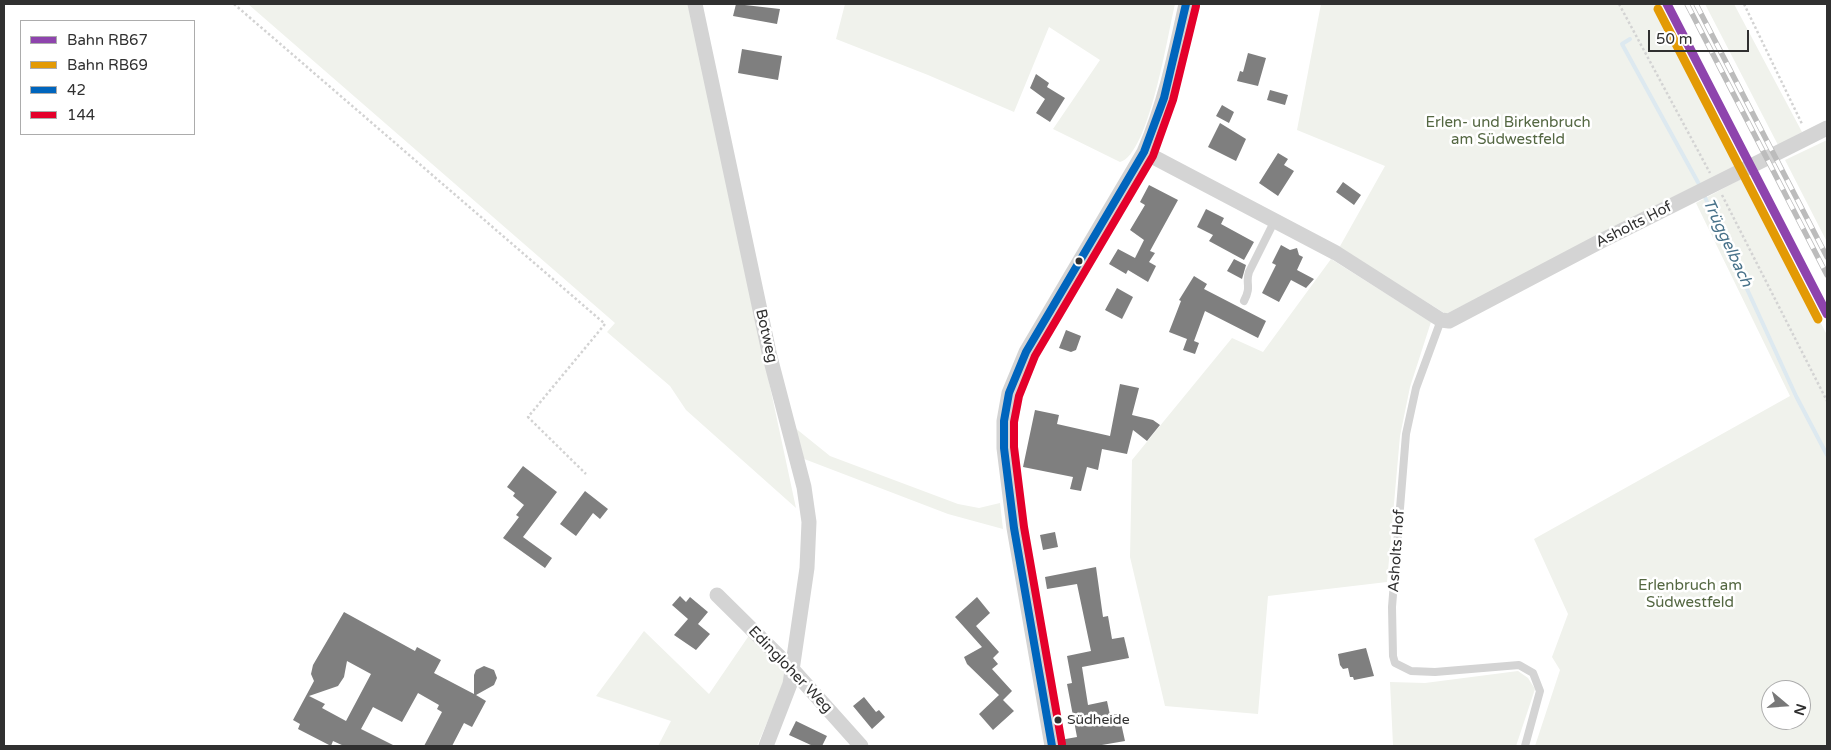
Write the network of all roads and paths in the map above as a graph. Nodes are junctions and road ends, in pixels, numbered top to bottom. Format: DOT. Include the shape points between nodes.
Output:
graph roads {
  1 [pos="234,4"];
  2 [pos="695,4"];
  3 [pos="1186,4"];
  4 [pos="1619,4"];
  5 [pos="1744,4"];
  6 [pos="1827,128"];
  7 [pos="1809,137"];
  8 [pos="1144,152"];
  9 [pos="1712,186"];
  10 [pos="1275,220"];
  11 [pos="1244,301"];
  12 [pos="1441,320"];
  13 [pos="1827,401"];
  14 [pos="586,474"];
  15 [pos="717,595"];
  16 [pos="793,670"];
  17 [pos="766,746"];
  18 [pos="861,746"];
  19 [pos="1052,746"];
  20 [pos="1525,746"];
  1 -- 14 [label="path" via="605,324 528,417"];
  2 -- 16 [label="street, Botweg" via="770,356 807,506 807,568"];
  3 -- 8 [label="street" via="1166,94"];
  4 -- 9 [label="path"];
  5 -- 7 [label="path"];
  6 -- 7 [label="street, Asholts Hof"];
  7 -- 9 [label="street, Asholts Hof"];
  8 -- 10 [label="street"];
  8 -- 19 [label="street" via="1026,352 1009,393 1004,421 1004,448 1014,528"];
  9 -- 12 [label="street, Asholts Hof" via="1449,321"];
  9 -- 13 [label="path"];
  10 -- 11 [label="lane" via="1247,277 1249,290"];
  10 -- 12 [label="street" via="1336,253"];
  12 -- 20 [label="lane, Asholts Hof" via="1416,388 1406,434 1392,607 1393,656 1395,663 1411,671 1520,665 1533,673 1540,690"];
  15 -- 16 [label="street, Edingloher Weg"];
  16 -- 17 [label="street, Botweg"];
  16 -- 18 [label="street, Edingloher Weg"];
}
